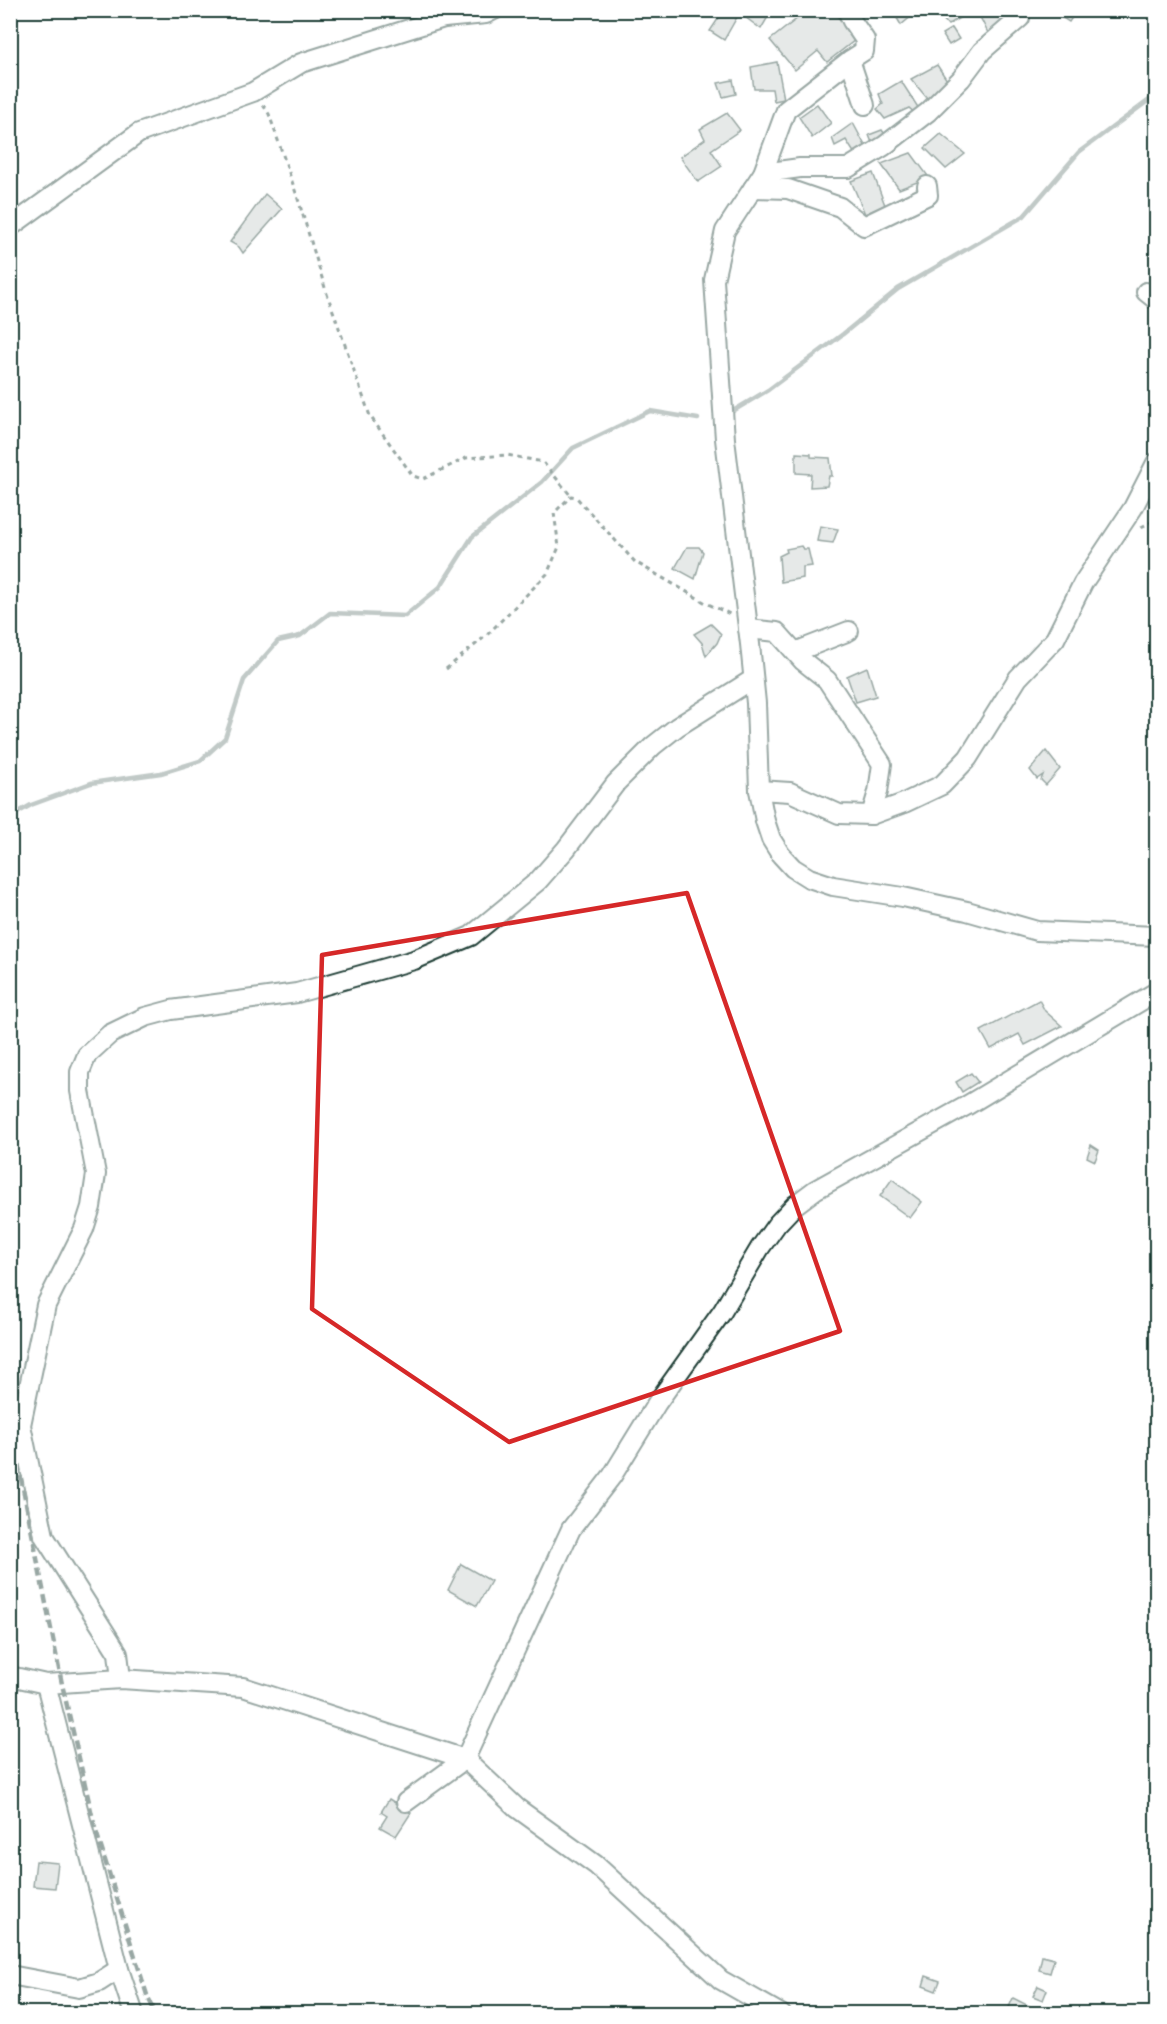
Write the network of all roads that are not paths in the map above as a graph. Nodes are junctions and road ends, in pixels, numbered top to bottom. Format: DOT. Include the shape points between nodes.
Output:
graph roads {
  1 [pos="494,10"];
  2 [pos="847,10"];
  3 [pos="439,14"];
  4 [pos="1020,18"];
  5 [pos="850,60"];
  6 [pos="865,105"];
  7 [pos="758,181"];
  8 [pos="927,186"];
  9 [pos="10,227"];
  10 [pos="1156,463"];
  11 [pos="748,626"];
  12 [pos="849,631"];
  13 [pos="795,652"];
  14 [pos="753,679"];
  15 [pos="759,790"];
  16 [pos="871,815"];
  17 [pos="1156,936"];
  18 [pos="1156,992"];
  19 [pos="10,1676"];
  20 [pos="121,1679"];
  21 [pos="46,1684"];
  22 [pos="465,1759"];
  23 [pos="406,1802"];
  24 [pos="119,1968"];
  25 [pos="10,1975"];
  26 [pos="134,2013"];
  27 [pos="781,2013"];
  1 -- 3 [label="street" via="486,14"];
  2 -- 5 [label="street" via="865,40 864,51"];
  3 -- 9 [label="street" via="301,63 253,92 139,134"];
  4 -- 7 [label="street" via="982,51 928,112 884,147 848,168 800,168"];
  5 -- 6 [label="street"];
  5 -- 7 [label="street" via="786,110"];
  7 -- 8 [label="street" via="840,207 864,226 928,195"];
  7 -- 11 [label="street" via="725,231 714,280 725,439"];
  10 -- 16 [label="street" via="1134,508 1083,583 1055,639 1018,678 968,758 942,785"];
  11 -- 13 [label="street" via="777,632"];
  11 -- 14 [label="street"];
  12 -- 13 [label="street"];
  13 -- 16 [label="street" via="827,680 882,764"];
  14 -- 15 [label="street"];
  14 -- 20 [label="street" via="653,746 616,783 538,881 471,936 421,958 297,993 145,1017 110,1034 87,1055 80,1072 80,1091 96,1174 91,1207 84,1229 45,1305 21,1425 44,1536 118,1653"];
  15 -- 16 [label="street" via="790,792 839,814"];
  15 -- 17 [label="street" via="771,839 793,868 809,878 967,911 1037,931"];
  18 -- 22 [label="street" via="966,1106 815,1190 777,1224 612,1476 571,1528"];
  19 -- 21 [label="street"];
  20 -- 21 [label="street"];
  20 -- 22 [label="street" via="243,1687"];
  21 -- 24 [label="street"];
  22 -- 23 [label="street"];
  22 -- 27 [label="street" via="517,1808 597,1865 721,1980"];
  24 -- 25 [label="street" via="99,1982 79,1988"];
  24 -- 26 [label="street"];
}
